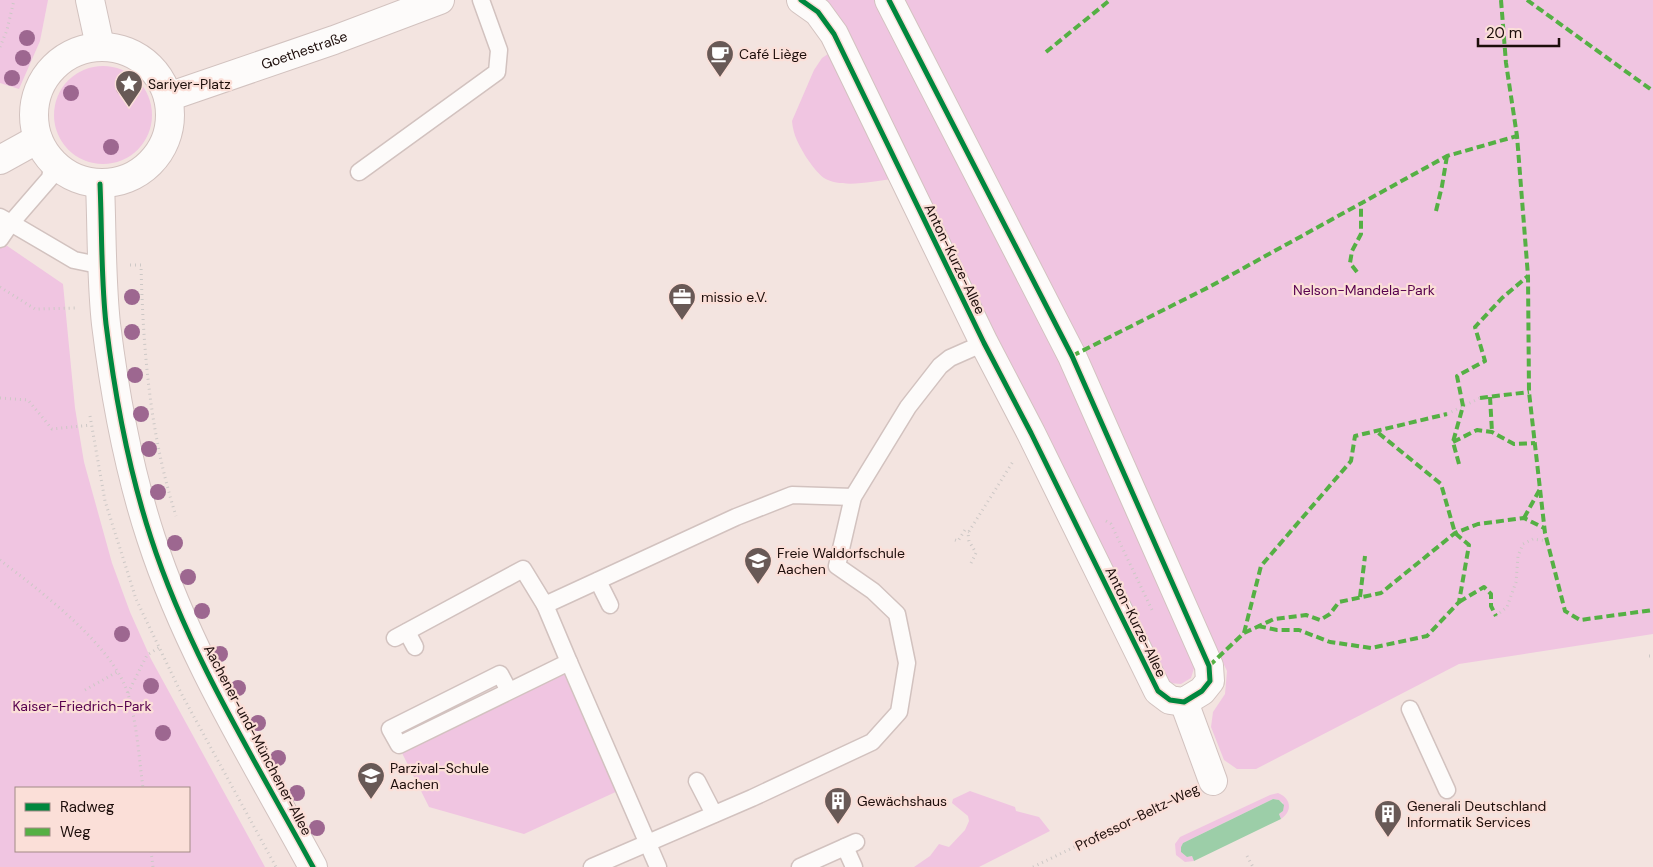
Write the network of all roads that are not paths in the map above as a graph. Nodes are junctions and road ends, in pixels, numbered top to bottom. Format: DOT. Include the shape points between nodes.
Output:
graph roads {
  1 [pos="90,0"];
  2 [pos="440,0"];
  3 [pos="482,0"];
  4 [pos="801,0"];
  5 [pos="890,0"];
  6 [pos="100,46"];
  7 [pos="168,97"];
  8 [pos="38,139"];
  9 [pos="0,160"];
  10 [pos="53,162"];
  11 [pos="359,172"];
  12 [pos="100,184"];
  13 [pos="5,220"];
  14 [pos="0,239"];
  15 [pos="103,266"];
  16 [pos="984,343"];
  17 [pos="853,498"];
  18 [pos="598,581"];
  19 [pos="545,605"];
  20 [pos="610,605"];
  21 [pos="416,647"];
  22 [pos="569,662"];
  23 [pos="509,691"];
  24 [pos="1184,702"];
  25 [pos="1410,709"];
  26 [pos="697,781"];
  27 [pos="1213,781"];
  28 [pos="1448,790"];
  29 [pos="714,814"];
  30 [pos="647,842"];
  31 [pos="313,867"];
  32 [pos="592,867"];
  33 [pos="658,867"];
  34 [pos="800,867"];
  35 [pos="854,867"];
  1 -- 6 [label="street"];
  2 -- 7 [label="street, Goethestraße"];
  3 -- 11 [label="lane" via="499,50 498,72"];
  4 -- 16 [label="street, Anton-Kurze-Allee" via="818,12 834,34"];
  5 -- 24 [label="street" via="1072,356 1209,666 1210,681 1202,691"];
  6 -- 7 [label="street" via="120,49 142,60 157,75"];
  6 -- 8 [label="street" via="78,51 57,63 42,81 33,116"];
  7 -- 12 [label="street" via="167,136 160,150 144,168 124,179"];
  8 -- 9 [label="street"];
  8 -- 10 [label="street"];
  10 -- 12 [label="street" via="61,170 82,180"];
  10 -- 13 [label="lane" via="50,178"];
  12 -- 15 [label="street, Aachener-und-Münchener-Allee"];
  13 -- 14 [label="lane"];
  13 -- 15 [label="lane" via="74,260"];
  15 -- 31 [label="street, Aachener-und-Münchener-Allee" via="106,323 118,411 151,539 209,679"];
  16 -- 17 [label="lane" via="950,358 931,376 908,407"];
  16 -- 24 [label="street, Anton-Kurze-Allee" via="1158,691 1170,700"];
  17 -- 18 [label="lane" via="792,495 736,517"];
  17 -- 29 [label="lane" via="837,566 897,614 907,664 899,712 872,742"];
  18 -- 19 [label="lane"];
  18 -- 20 [label="lane"];
  19 -- 21 [label="lane" via="523,569 401,635"];
  19 -- 22 [label="lane"];
  22 -- 23 [label="lane"];
  22 -- 30 [label="lane"];
  23 -- 23 [label="lane" via="500,674 390,729 399,745"];
  24 -- 27 [label="street"];
  25 -- 28 [label="lane"];
  26 -- 29 [label="lane"];
  29 -- 30 [label="lane"];
  30 -- 32 [label="lane"];
  30 -- 33 [label="lane"];
  34 -- 35 [label="lane" via="851,844"];
}
